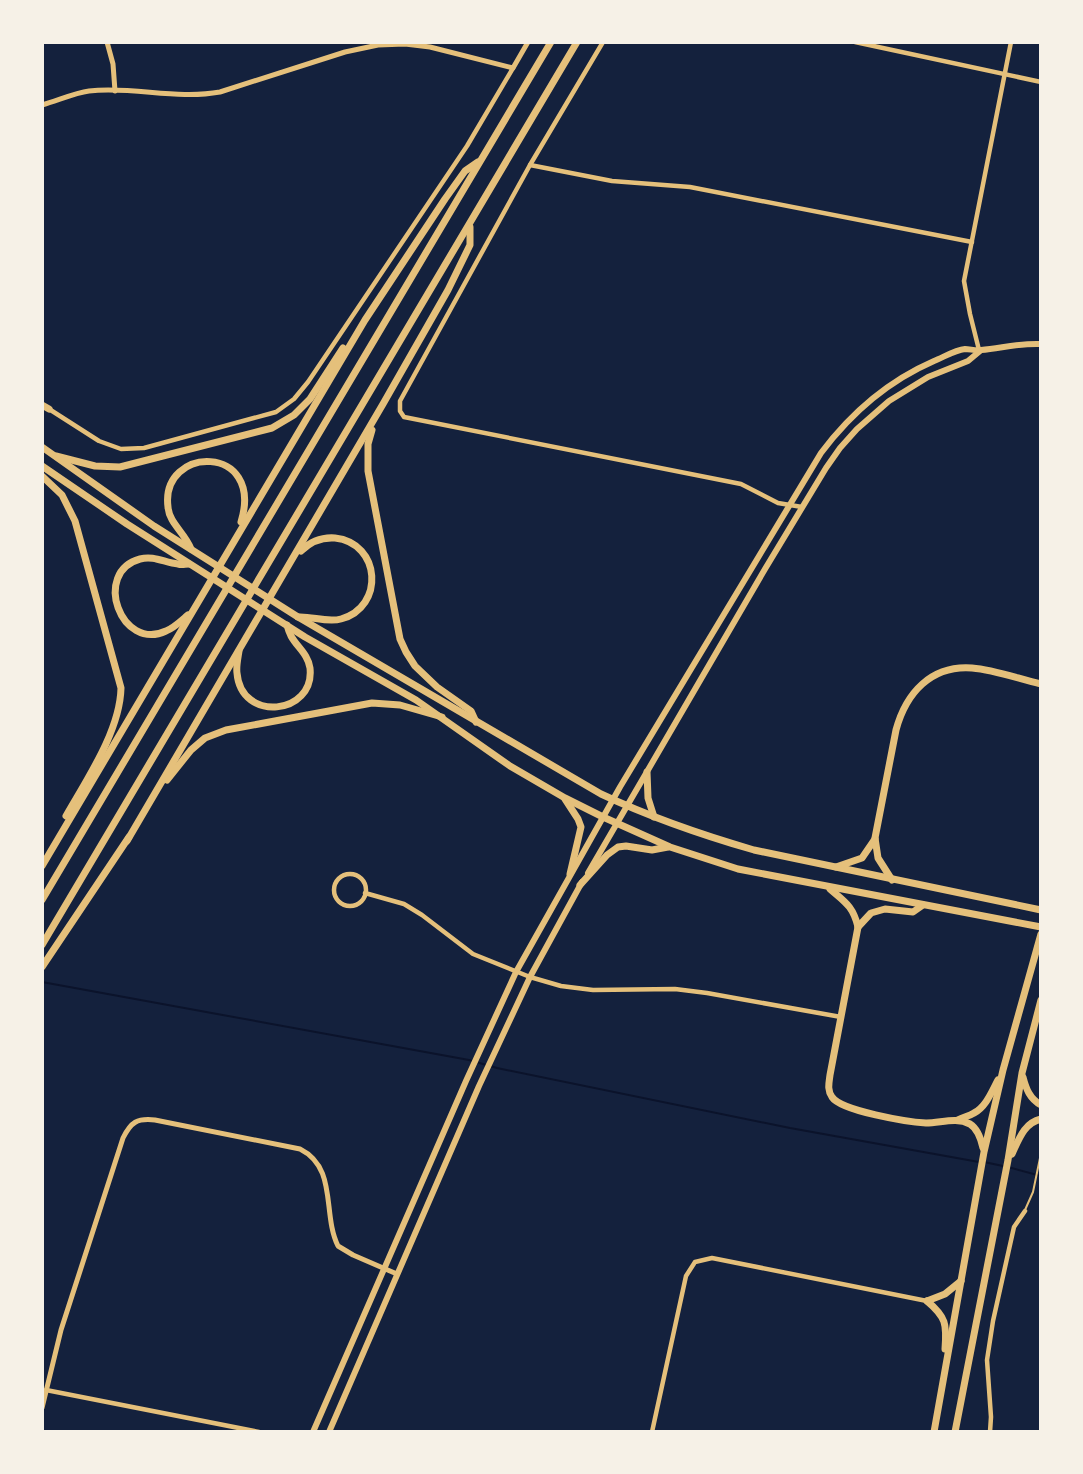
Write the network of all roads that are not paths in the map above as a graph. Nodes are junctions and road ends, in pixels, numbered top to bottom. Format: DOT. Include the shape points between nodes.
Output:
graph roads {
  1 [pos="107,42"];
  2 [pos="528,42"];
  3 [pos="551,42"];
  4 [pos="577,42"];
  5 [pos="603,42"];
  6 [pos="855,42"];
  7 [pos="1011,42"];
  8 [pos="513,68"];
  9 [pos="1005,74"];
  10 [pos="1041,82"];
  11 [pos="115,91"];
  12 [pos="42,105"];
  13 [pos="481,160"];
  14 [pos="530,164"];
  15 [pos="471,223"];
  16 [pos="972,242"];
  17 [pos="365,320"];
  18 [pos="1041,344"];
  19 [pos="979,351"];
  20 [pos="383,404"];
  21 [pos="44,407"];
  22 [pos="42,447"];
  23 [pos="55,456"];
  24 [pos="42,466"];
  25 [pos="42,476"];
  26 [pos="789,505"];
  27 [pos="802,508"];
  28 [pos="234,540"];
  29 [pos="191,549"];
  30 [pos="291,562"];
  31 [pos="189,564"];
  32 [pos="194,609"];
  33 [pos="298,617"];
  34 [pos="287,625"];
  35 [pos="241,645"];
  36 [pos="1041,684"];
  37 [pos="442,718"];
  38 [pos="476,722"];
  39 [pos="648,772"];
  40 [pos="565,798"];
  41 [pos="614,800"];
  42 [pos="628,805"];
  43 [pos="603,817"];
  44 [pos="654,817"];
  45 [pos="617,824"];
  46 [pos="875,838"];
  47 [pos="127,841"];
  48 [pos="670,847"];
  49 [pos="42,865"];
  50 [pos="835,867"];
  51 [pos="570,874"];
  52 [pos="892,880"];
  53 [pos="580,885"];
  54 [pos="828,888"];
  55 [pos="365,893"];
  56 [pos="42,900"];
  57 [pos="923,905"];
  58 [pos="1041,910"];
  59 [pos="858,927"];
  60 [pos="1041,928"];
  61 [pos="1041,934"];
  62 [pos="42,945"];
  63 [pos="42,966"];
  64 [pos="516,972"];
  65 [pos="530,977"];
  66 [pos="1041,1000"];
  67 [pos="841,1017"];
  68 [pos="1003,1070"];
  69 [pos="1022,1073"];
  70 [pos="1041,1105"];
  71 [pos="1041,1119"];
  72 [pos="958,1120"];
  73 [pos="984,1152"];
  74 [pos="1040,1158"];
  75 [pos="1008,1160"];
  76 [pos="1025,1211"];
  77 [pos="383,1269"];
  78 [pos="397,1274"];
  79 [pos="961,1280"];
  80 [pos="927,1301"];
  81 [pos="46,1390"];
  82 [pos="940,1402"];
  83 [pos="42,1408"];
  84 [pos="259,1432"];
  85 [pos="313,1432"];
  86 [pos="329,1432"];
  87 [pos="652,1432"];
  88 [pos="933,1432"];
  89 [pos="955,1432"];
  90 [pos="990,1432"];
  1 -- 11 [label="street"];
  2 -- 8 [label="street"];
  3 -- 13 [label="highway"];
  4 -- 15 [label="highway"];
  5 -- 14 [label="street"];
  6 -- 9 [label="street"];
  7 -- 9 [label="street"];
  8 -- 11 [label="street" via="430,47 378,45 202,95"];
  8 -- 21 [label="street" via="467,146 294,399 276,412 144,448 121,449 99,441"];
  9 -- 10 [label="street"];
  9 -- 16 [label="street"];
  11 -- 12 [label="street" via="88,91"];
  13 -- 17 [label="highway" via="466,171"];
  13 -- 56 [label="highway"];
  14 -- 16 [label="street" via="612,181 690,187"];
  14 -- 26 [label="street" via="400,401 404,417 741,484"];
  15 -- 20 [label="highway" via="470,245"];
  15 -- 62 [label="highway"];
  16 -- 19 [label="street" via="964,281"];
  17 -- 23 [label="highway" via="310,399 272,428 120,467"];
  17 -- 28 [label="highway"];
  18 -- 19 [label="main road"];
  19 -- 26 [label="main road" via="965,349 930,363 867,402 821,453"];
  19 -- 27 [label="main road" via="968,361 910,387 874,412 840,448"];
  20 -- 30 [label="highway"];
  20 -- 38 [label="highway" via="368,444 368,471 400,639 415,666 471,711"];
  22 -- 23 [label="highway"];
  23 -- 29 [label="highway"];
  24 -- 31 [label="highway"];
  25 -- 49 [label="highway" via="62,495 75,521 121,688 111,731"];
  26 -- 27 [label="street"];
  26 -- 41 [label="main road"];
  27 -- 39 [label="main road"];
  28 -- 29 [label="highway" via="244,510 244,489 223,465 197,462 174,478 168,498 172,520"];
  28 -- 32 [label="highway"];
  29 -- 33 [label="highway"];
  30 -- 33 [label="highway" via="312,542 338,538 363,552 373,573 368,598 351,615 335,620"];
  30 -- 35 [label="highway"];
  31 -- 32 [label="highway" via="157,558 135,561 117,580 115,597 123,620 149,634 169,630"];
  31 -- 34 [label="highway"];
  32 -- 49 [label="highway"];
  33 -- 38 [label="highway"];
  34 -- 35 [label="highway" via="308,659 310,673 304,691 289,705 271,708 248,698 237,673"];
  34 -- 37 [label="highway"];
  35 -- 47 [label="highway"];
  36 -- 46 [label="highway" via="962,668 949,669 917,688 901,713"];
  37 -- 40 [label="highway"];
  37 -- 47 [label="highway" via="400,705 372,703 226,730 205,738 177,765"];
  38 -- 41 [label="highway"];
  39 -- 42 [label="main road"];
  39 -- 44 [label="highway"];
  40 -- 43 [label="highway"];
  40 -- 51 [label="highway" via="581,827"];
  41 -- 42 [label="highway"];
  41 -- 43 [label="main road"];
  42 -- 44 [label="highway"];
  42 -- 45 [label="main road"];
  43 -- 45 [label="highway"];
  43 -- 51 [label="main road"];
  44 -- 50 [label="highway" via="754,850"];
  45 -- 48 [label="highway"];
  45 -- 53 [label="main road"];
  46 -- 50 [label="highway" via="862,858"];
  46 -- 52 [label="highway" via="880,864"];
  47 -- 63 [label="highway"];
  48 -- 53 [label="highway" via="618,847"];
  48 -- 54 [label="highway" via="738,869"];
  50 -- 52 [label="highway"];
  51 -- 64 [label="main road"];
  52 -- 58 [label="highway"];
  53 -- 65 [label="main road"];
  54 -- 57 [label="highway"];
  54 -- 59 [label="highway" via="851,907"];
  55 -- 55 [label="street" via="356,876 345,875 335,886 335,896 346,905 360,902"];
  55 -- 64 [label="street" via="404,904 472,954"];
  57 -- 59 [label="highway" via="913,912 886,909 871,913"];
  57 -- 60 [label="highway"];
  59 -- 67 [label="highway"];
  61 -- 68 [label="highway"];
  64 -- 65 [label="street"];
  64 -- 77 [label="main road"];
  65 -- 67 [label="street" via="593,990 707,993"];
  65 -- 78 [label="main road"];
  66 -- 69 [label="highway"];
  67 -- 72 [label="highway" via="829,1086 833,1100 852,1109 913,1121"];
  68 -- 72 [label="highway" via="982,1107"];
  68 -- 73 [label="highway"];
  69 -- 70 [label="highway" via="1025,1087"];
  69 -- 75 [label="highway"];
  71 -- 75 [label="highway" via="1028,1124"];
  72 -- 73 [label="highway" via="976,1129"];
  73 -- 79 [label="highway"];
  74 -- 76 [label="lane"];
  75 -- 89 [label="highway"];
  76 -- 90 [label="street" via="1014,1227 993,1321 987,1360"];
  77 -- 78 [label="street"];
  77 -- 81 [label="street" via="338,1246 323,1174 306,1152 141,1119 123,1138"];
  77 -- 85 [label="main road"];
  78 -- 86 [label="main road"];
  79 -- 80 [label="highway" via="945,1294"];
  79 -- 82 [label="highway"];
  80 -- 82 [label="highway" via="943,1317 947,1331"];
  80 -- 87 [label="street" via="712,1258 695,1262 686,1276"];
  81 -- 83 [label="street"];
  81 -- 84 [label="street"];
  82 -- 88 [label="highway"];
}
